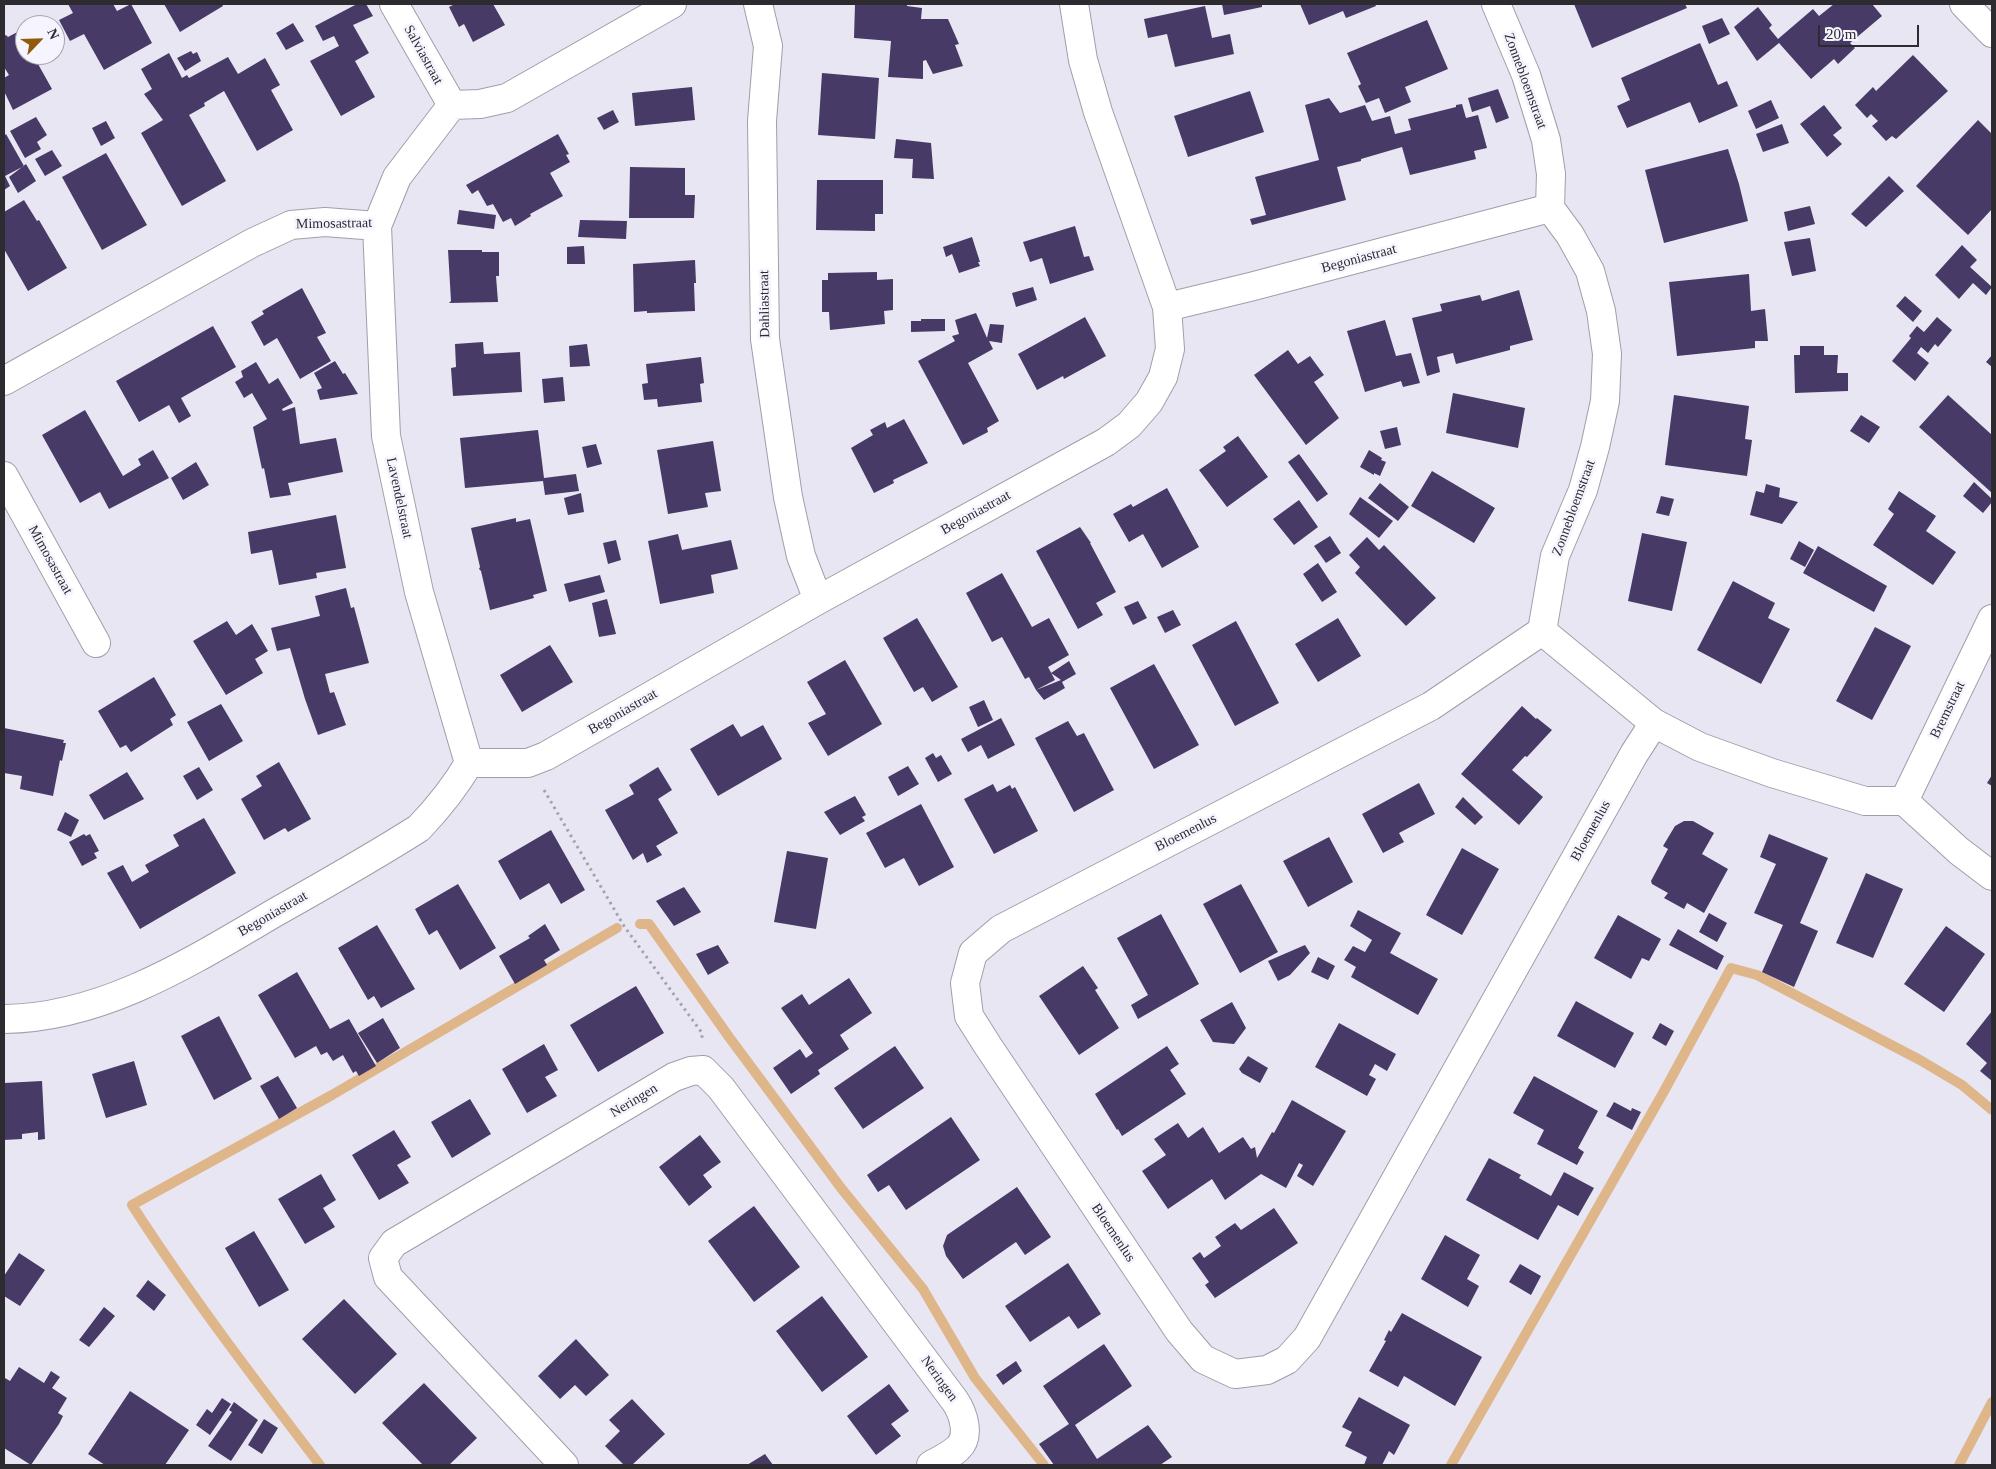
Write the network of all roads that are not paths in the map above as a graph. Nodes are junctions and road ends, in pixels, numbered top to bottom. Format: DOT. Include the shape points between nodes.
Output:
graph roads {
  1 [pos="394,4"];
  2 [pos="672,4"];
  3 [pos="758,4"];
  4 [pos="1074,4"];
  5 [pos="1496,4"];
  6 [pos="1964,4"];
  7 [pos="1992,33"];
  8 [pos="452,105"];
  9 [pos="1550,208"];
  10 [pos="377,226"];
  11 [pos="1167,307"];
  12 [pos="4,381"];
  13 [pos="4,476"];
  14 [pos="818,600"];
  15 [pos="1992,618"];
  16 [pos="1542,631"];
  17 [pos="96,643"];
  18 [pos="1654,723"];
  19 [pos="469,763"];
  20 [pos="1904,801"];
  21 [pos="1992,876"];
  22 [pos="4,1019"];
  23 [pos="564,1465"];
  24 [pos="931,1465"];
  1 -- 8 [label="street, Salviastraat"];
  2 -- 8 [label="street" via="507,98 480,104"];
  3 -- 14 [label="street, Dahliastraat" via="768,46 762,121 765,338 788,497 801,556"];
  4 -- 11 [label="street, Begoniastraat" via="1083,60 1098,112"];
  5 -- 9 [label="street, Zonnebloemstraat" via="1526,75 1546,140 1551,174"];
  6 -- 7 [label="street"];
  8 -- 10 [label="street, Mimosastraat" via="397,177"];
  9 -- 11 [label="street, Begoniastraat"];
  9 -- 16 [label="street, Zonnebloemstraat" via="1590,271 1601,310 1607,354 1604,401 1595,447 1583,490 1555,556"];
  10 -- 12 [label="street, Mimosastraat" via="325,222 291,225 252,243"];
  10 -- 19 [label="street, Lavendelstraat" via="386,436 419,592"];
  11 -- 14 [label="street, Begoniastraat" via="1170,349 1163,377 1129,425 1106,442"];
  13 -- 17 [label="street, Mimosastraat"];
  14 -- 19 [label="street, Begoniastraat" via="546,756 528,763"];
  15 -- 20 [label="street, Bremstraat"];
  16 -- 18 [label="street"];
  16 -- 18 [label="street, Bloemenlus" via="1431,706 1001,929 973,953 965,983 969,1016 1179,1331 1203,1359 1235,1374 1267,1370 1287,1360 1307,1338"];
  18 -- 20 [label="street" via="1700,747 1772,773 1866,801"];
  19 -- 22 [label="street, Begoniastraat" via="439,807 419,828 191,962 150,983 103,1001 67,1011"];
  20 -- 21 [label="street" via="1959,852"];
  23 -- 24 [label="street, Neringen" via="388,1277 382,1258 394,1243 674,1078 703,1070 727,1096 963,1414 964,1436 959,1447"];
}
